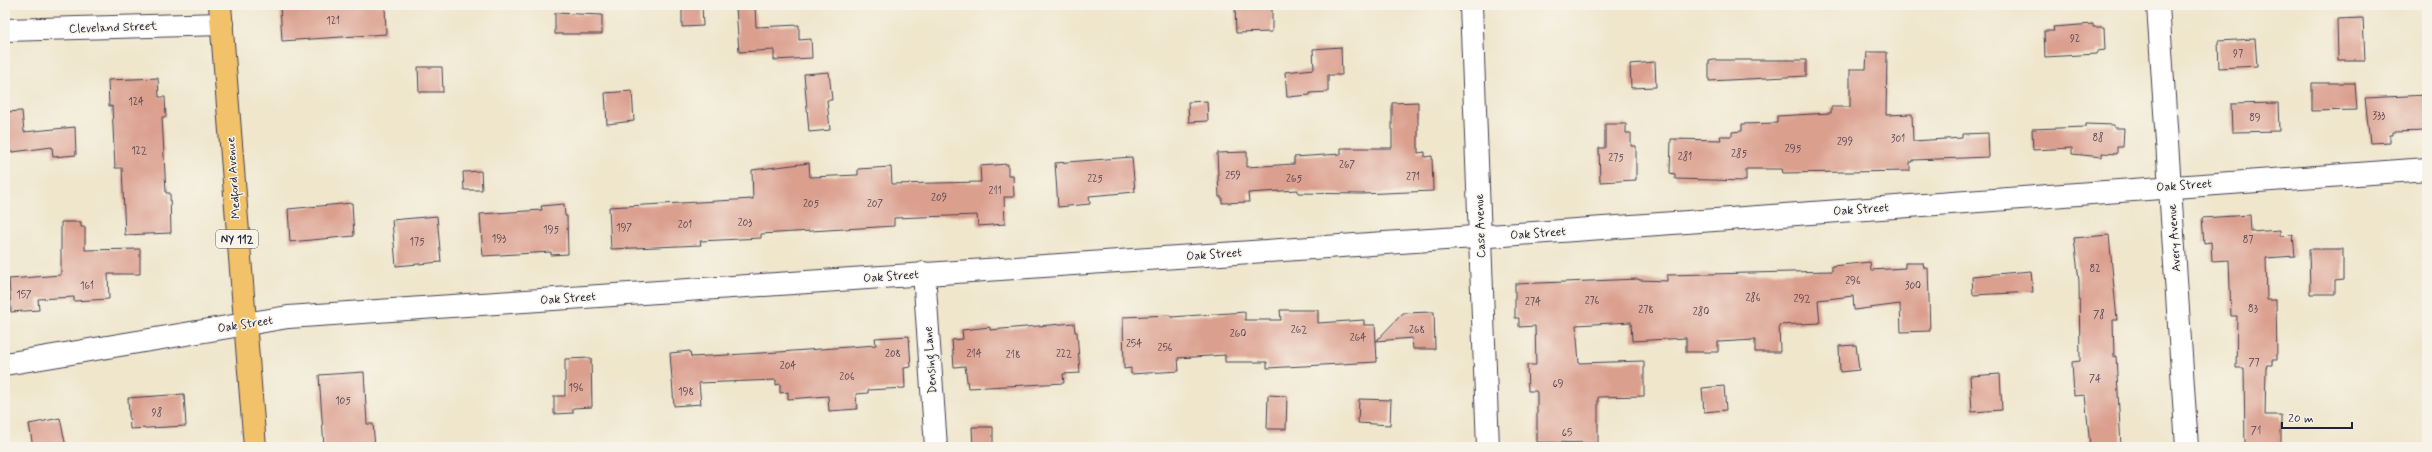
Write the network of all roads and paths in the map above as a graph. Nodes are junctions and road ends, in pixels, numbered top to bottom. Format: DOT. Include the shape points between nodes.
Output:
graph roads {
  1 [pos="1471,5"];
  2 [pos="2158,5"];
  3 [pos="221,14"];
  4 [pos="5,30"];
  5 [pos="2427,169"];
  6 [pos="2171,186"];
  7 [pos="1480,237"];
  8 [pos="924,274"];
  9 [pos="245,324"];
  10 [pos="5,364"];
  11 [pos="255,447"];
  12 [pos="936,447"];
  13 [pos="1488,447"];
  14 [pos="2187,447"];
  1 -- 7 [label="street, Case Avenue"];
  2 -- 6 [label="street, Avery Avenue"];
  3 -- 4 [label="street, Cleveland Street"];
  3 -- 9 [label="main road, Medford Avenue / NY 112"];
  5 -- 6 [label="street, Oak Street"];
  6 -- 7 [label="street, Oak Street"];
  6 -- 14 [label="street, Avery Avenue"];
  7 -- 8 [label="street, Oak Street"];
  7 -- 13 [label="street, Case Avenue"];
  8 -- 9 [label="street, Oak Street" via="368,311 288,317"];
  8 -- 12 [label="street, Densing Lane"];
  9 -- 10 [label="street, Oak Street"];
  9 -- 11 [label="main road, Medford Avenue / NY 112"];
}
